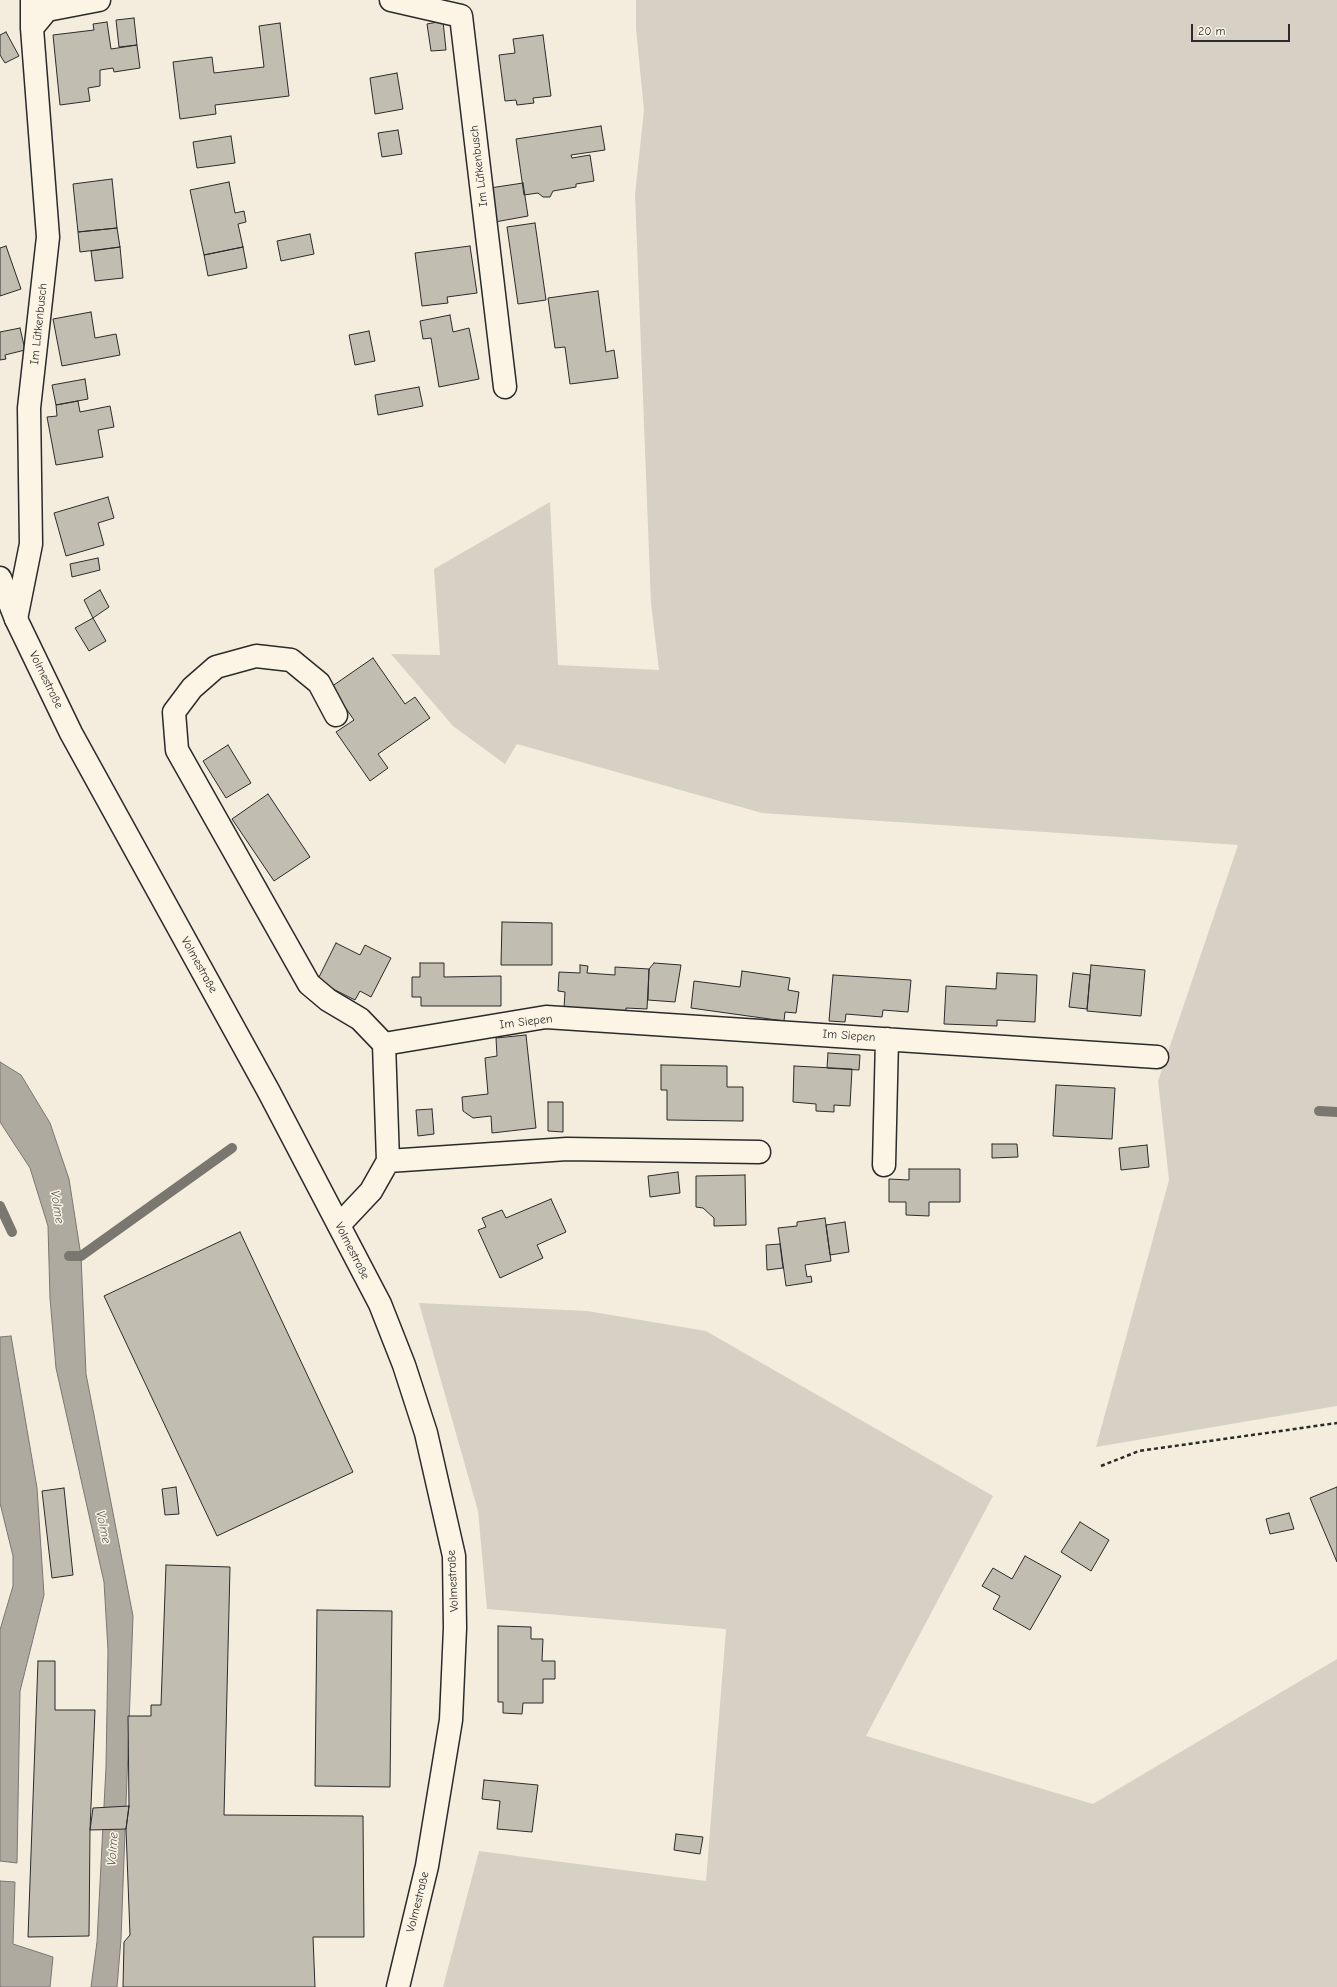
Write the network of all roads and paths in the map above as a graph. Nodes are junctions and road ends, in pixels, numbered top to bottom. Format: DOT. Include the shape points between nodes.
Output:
graph roads {
  1 [pos="32,0"];
  2 [pos="99,0"];
  3 [pos="391,0"];
  4 [pos="32,28"];
  5 [pos="505,387"];
  6 [pos="0,578"];
  7 [pos="16,619"];
  8 [pos="336,715"];
  9 [pos="887,1039"];
  10 [pos="384,1044"];
  11 [pos="1157,1057"];
  12 [pos="759,1152"];
  13 [pos="388,1161"];
  14 [pos="884,1165"];
  15 [pos="339,1225"];
  16 [pos="1337,1423"];
  17 [pos="1101,1466"];
  18 [pos="398,1987"];
  1 -- 4 [label="street, Im Lütkenbusch"];
  2 -- 4 [label="street" via="47,10"];
  3 -- 5 [label="street, Im Lütkenbusch" via="461,16"];
  4 -- 7 [label="street, Im Lütkenbusch" via="48,237 30,408 31,544"];
  6 -- 7 [label="street, Volmestraße"];
  7 -- 15 [label="street, Volmestraße" via="71,733"];
  8 -- 10 [label="street" via="318,683 291,660 256,656 216,667 192,688 174,712 177,750 309,984 328,1000 360,1019"];
  9 -- 10 [label="street, Im Siepen" via="546,1017"];
  9 -- 11 [label="street, Im Siepen"];
  9 -- 14 [label="street"];
  10 -- 13 [label="street"];
  12 -- 13 [label="street" via="567,1149"];
  13 -- 15 [label="street" via="371,1191"];
  15 -- 18 [label="street, Volmestraße" via="380,1304 404,1365 426,1433 454,1556 455,1628 451,1720 427,1866"];
  16 -- 17 [label="path" via="1139,1451"];
}
